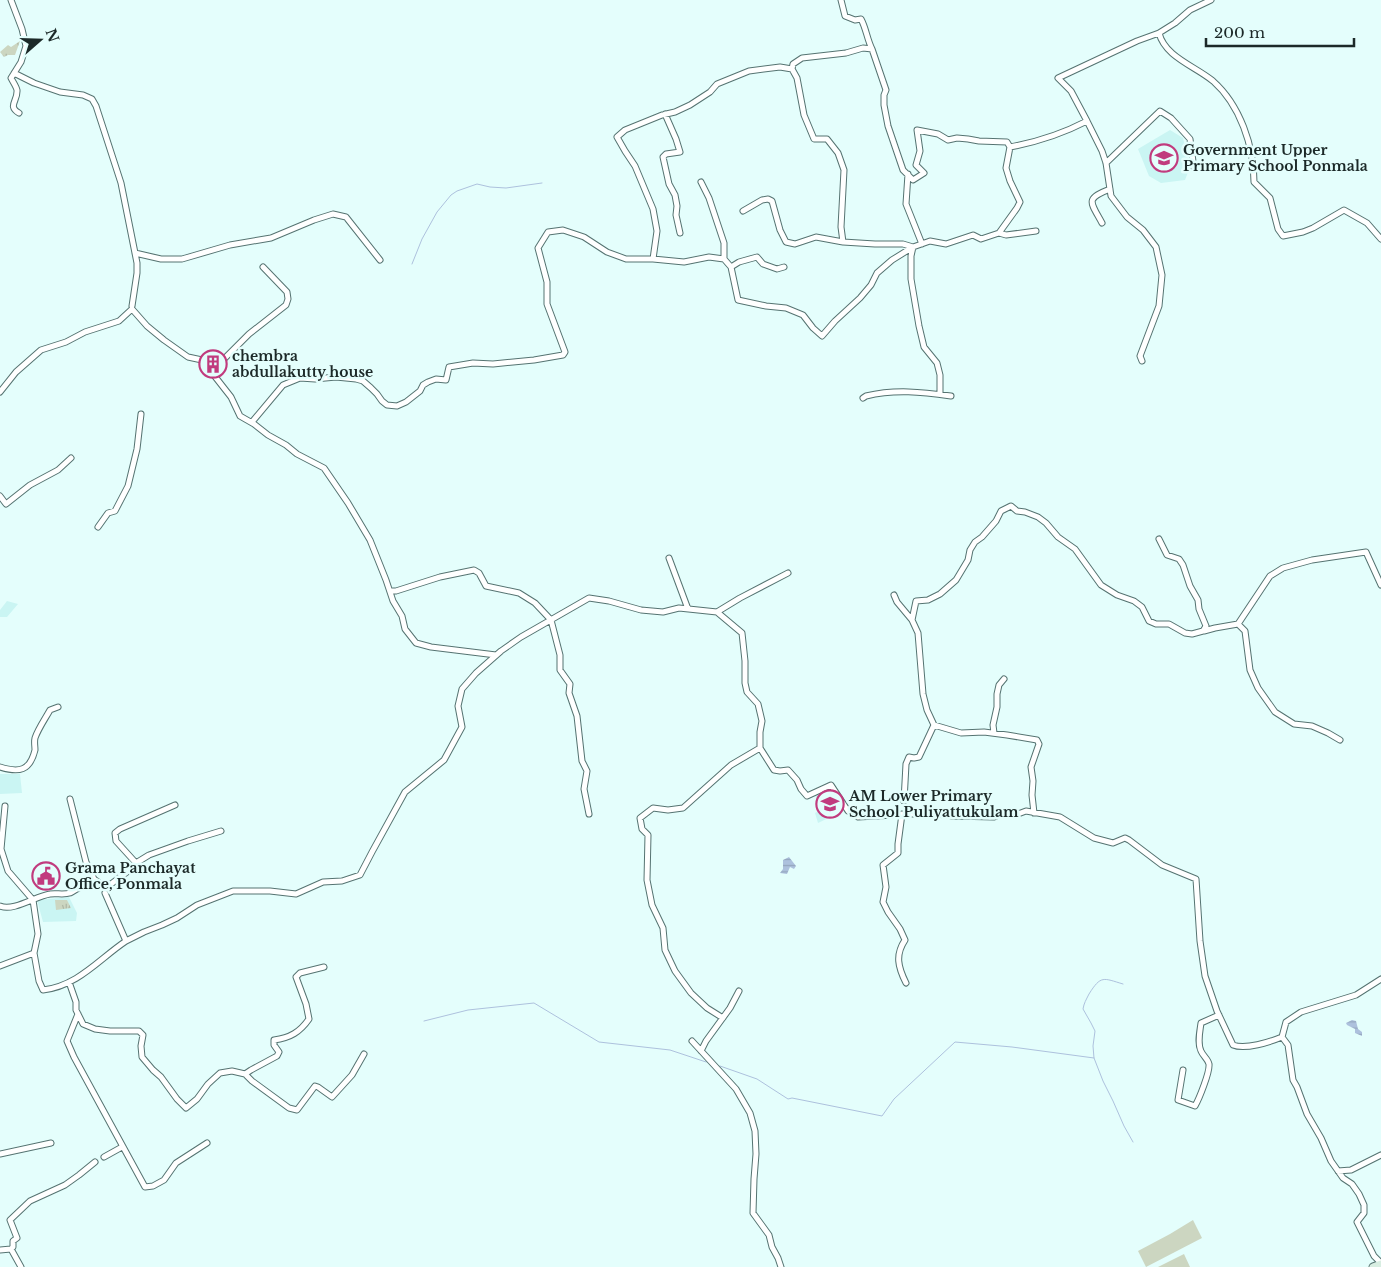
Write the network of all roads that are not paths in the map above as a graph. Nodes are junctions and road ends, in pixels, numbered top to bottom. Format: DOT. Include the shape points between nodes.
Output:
graph roads {
  1 [pos="11,0"];
  2 [pos="841,0"];
  3 [pos="1211,0"];
  4 [pos="1159,33"];
  5 [pos="872,48"];
  6 [pos="792,69"];
  7 [pos="14,73"];
  8 [pos="19,113"];
  9 [pos="665,114"];
  10 [pos="1087,121"];
  11 [pos="1010,147"];
  12 [pos="1106,163"];
  13 [pos="1194,169"];
  14 [pos="908,174"];
  15 [pos="701,182"];
  16 [pos="1110,189"];
  17 [pos="743,211"];
  18 [pos="1102,223"];
  19 [pos="1036,231"];
  20 [pos="999,233"];
  21 [pos="680,234"];
  22 [pos="1381,239"];
  23 [pos="843,242"];
  24 [pos="922,244"];
  25 [pos="913,247"];
  26 [pos="135,253"];
  27 [pos="653,258"];
  28 [pos="724,259"];
  29 [pos="380,260"];
  30 [pos="263,267"];
  31 [pos="731,267"];
  32 [pos="784,267"];
  33 [pos="132,306"];
  34 [pos="1142,361"];
  35 [pos="212,371"];
  36 [pos="0,392"];
  37 [pos="940,394"];
  38 [pos="951,396"];
  39 [pos="863,398"];
  40 [pos="140,414"];
  41 [pos="252,422"];
  42 [pos="71,458"];
  43 [pos="0,496"];
  44 [pos="98,527"];
  45 [pos="1159,538"];
  46 [pos="669,558"];
  47 [pos="788,573"];
  48 [pos="1381,585"];
  49 [pos="390,592"];
  50 [pos="894,595"];
  51 [pos="688,609"];
  52 [pos="717,612"];
  53 [pos="551,620"];
  54 [pos="913,622"];
  55 [pos="1238,624"];
  56 [pos="1203,631"];
  57 [pos="496,655"];
  58 [pos="1004,679"];
  59 [pos="58,707"];
  60 [pos="934,725"];
  61 [pos="994,733"];
  62 [pos="1340,740"];
  63 [pos="760,748"];
  64 [pos="0,767"];
  65 [pos="70,800"];
  66 [pos="904,801"];
  67 [pos="174,805"];
  68 [pos="5,806"];
  69 [pos="1034,812"];
  70 [pos="589,814"];
  71 [pos="902,814"];
  72 [pos="220,831"];
  73 [pos="136,863"];
  74 [pos="94,879"];
  75 [pos="105,893"];
  76 [pos="33,900"];
  77 [pos="0,906"];
  78 [pos="126,941"];
  79 [pos="34,953"];
  80 [pos="0,966"];
  81 [pos="324,967"];
  82 [pos="1381,979"];
  83 [pos="69,982"];
  84 [pos="906,983"];
  85 [pos="740,991"];
  86 [pos="78,1014"];
  87 [pos="1219,1015"];
  88 [pos="723,1018"];
  89 [pos="1282,1037"];
  90 [pos="692,1041"];
  91 [pos="701,1051"];
  92 [pos="364,1054"];
  93 [pos="1183,1070"];
  94 [pos="246,1074"];
  95 [pos="51,1143"];
  96 [pos="207,1143"];
  97 [pos="122,1147"];
  98 [pos="0,1154"];
  99 [pos="1381,1155"];
  100 [pos="104,1157"];
  101 [pos="95,1162"];
  102 [pos="1338,1171"];
  103 [pos="11,1249"];
  104 [pos="0,1250"];
  105 [pos="1381,1263"];
  106 [pos="22,1267"];
  107 [pos="780,1267"];
  108 [pos="1373,1267"];
  1 -- 7 [label="street" via="26,46"];
  2 -- 5 [label="street" via="846,16 855,20 861,18"];
  3 -- 4 [label="street" via="1190,10"];
  4 -- 10 [label="street" via="1058,78 1071,92"];
  4 -- 22 [label="street" via="1161,41 1212,80 1238,112 1251,151 1254,182 1270,198 1283,236 1313,228 1344,210 1366,223"];
  5 -- 6 [label="street" via="802,58"];
  5 -- 14 [label="street" via="886,90 886,117 903,170"];
  6 -- 9 [label="street" via="780,67 749,71 717,84 690,105"];
  6 -- 23 [label="street" via="814,139 827,139 838,153 844,170"];
  7 -- 8 [label="street" via="11,78 17,90 13,108"];
  7 -- 26 [label="street" via="34,84 92,99 121,183"];
  9 -- 21 [label="street" via="680,152 662,157 675,195"];
  9 -- 27 [label="street" via="625,130 617,137 635,166 653,209 657,231"];
  10 -- 11 [label="street" via="1066,132"];
  10 -- 12 [label="street"];
  11 -- 14 [label="street" via="1007,142 948,140 938,134 916,130 920,150 916,165 924,173 913,180"];
  11 -- 20 [label="street" via="1006,168 1020,202"];
  12 -- 13 [label="street" via="1160,111 1190,139"];
  12 -- 16 [label="street"];
  14 -- 24 [label="street" via="906,204"];
  15 -- 28 [label="street" via="724,243"];
  16 -- 18 [label="street" via="1092,199"];
  16 -- 34 [label="street" via="1111,196 1127,217 1156,247 1162,275 1159,306 1140,356"];
  17 -- 23 [label="street" via="768,199 772,201 786,242 794,244 816,237"];
  19 -- 20 [label="street"];
  20 -- 24 [label="street" via="981,239 973,235 946,244 930,241"];
  23 -- 25 [label="street"];
  24 -- 25 [label="street"];
  25 -- 31 [label="street" via="877,273 860,298 822,336 804,315 786,308 738,300"];
  25 -- 37 [label="street" via="911,279 919,326 924,347 937,363"];
  26 -- 29 [label="street" via="161,259 182,259 230,245 271,238 333,214 346,217"];
  26 -- 33 [label="street" via="137,273"];
  27 -- 28 [label="street" via="684,262 709,257"];
  27 -- 41 [label="street" via="626,259 564,230 548,232 538,248 547,282 547,304 565,352 563,355 449,368 446,380 428,382 406,402 396,406 387,405 363,381 336,377 300,378 283,385"];
  28 -- 31 [label="street"];
  30 -- 35 [label="street" via="287,292 286,305 249,334"];
  31 -- 32 [label="street" via="758,257 763,264 777,269"];
  35 -- 36 [label="street" via="202,360 188,357 164,340 132,309 118,321 41,350 16,372"];
  35 -- 41 [label="street" via="240,416"];
  37 -- 38 [label="street"];
  37 -- 39 [label="street" via="888,391"];
  40 -- 44 [label="street" via="137,450 128,486 115,511 108,513"];
  41 -- 49 [label="street" via="268,436 324,468 370,540"];
  42 -- 43 [label="street" via="6,504"];
  45 -- 56 [label="street" via="1167,555 1179,559 1183,565 1206,626"];
  46 -- 51 [label="street"];
  47 -- 52 [label="street"];
  48 -- 55 [label="street" via="1366,552 1312,560 1283,568 1270,576"];
  49 -- 53 [label="street" via="474,570 486,586 519,594 535,603"];
  49 -- 57 [label="street" via="405,629 416,643"];
  50 -- 54 [label="street"];
  51 -- 52 [label="street"];
  51 -- 53 [label="street" via="641,610 589,598"];
  52 -- 63 [label="street" via="742,633 747,692 758,704 762,721"];
  53 -- 57 [label="street"];
  53 -- 70 [label="street" via="560,655 560,670 570,684 569,693 577,716 582,761 587,771 584,789"];
  54 -- 56 [label="street" via="916,601 940,594 956,580 975,542 1001,511 1011,506 1046,523 1075,549 1101,584 1142,607 1149,622 1169,624 1185,633"];
  54 -- 60 [label="street" via="918,633 923,694"];
  55 -- 56 [label="street"];
  55 -- 62 [label="street" via="1245,631 1250,670 1275,712 1294,724 1312,726"];
  57 -- 78 [label="street" via="462,689 458,706 462,727 444,760 406,792 360,875 342,881 323,882 296,894 233,891 197,905 162,926"];
  58 -- 61 [label="street" via="997,694"];
  59 -- 64 [label="street" via="50,710 40,728 31,763 22,770"];
  60 -- 61 [label="street" via="961,733"];
  60 -- 66 [label="street" via="919,758 909,757 906,764"];
  61 -- 69 [label="street" via="1036,740 1039,744 1031,767"];
  63 -- 71 [label="street" via="774,770 788,770 808,796 831,785 848,811 858,817"];
  63 -- 88 [label="street" via="731,765 683,808 653,808 640,818 642,829 648,835 647,880 652,905 663,928 665,950 691,993"];
  65 -- 74 [label="street" via="86,862"];
  67 -- 73 [label="street" via="115,833 116,841"];
  68 -- 76 [label="street" via="1,849 8,871"];
  69 -- 71 [label="street" via="1018,814 1008,811 994,817"];
  69 -- 87 [label="street" via="1060,817 1094,838 1113,843 1125,838 1162,865 1196,879 1205,976"];
  71 -- 84 [label="street" via="898,853 883,865 884,902 905,940 898,956"];
  72 -- 73 [label="street" via="160,851"];
  73 -- 74 [label="street" via="111,884 101,884"];
  74 -- 76 [label="street" via="68,894 51,894"];
  75 -- 78 [label="street"];
  76 -- 77 [label="street" via="4,908"];
  76 -- 79 [label="street" via="38,934"];
  78 -- 83 [label="street"];
  79 -- 80 [label="street"];
  79 -- 83 [label="street" via="43,990"];
  81 -- 94 [label="street" via="300,972 296,977 309,1019 304,1026 296,1034 274,1040 279,1052 277,1056"];
  82 -- 89 [label="street" via="1356,995 1301,1012 1286,1022"];
  83 -- 86 [label="street"];
  85 -- 88 [label="street"];
  86 -- 94 [label="street" via="83,1024 95,1029 139,1031 143,1035 142,1057 186,1108 220,1073"];
  86 -- 97 [label="street" via="67,1041"];
  87 -- 89 [label="street" via="1233,1045 1262,1044"];
  87 -- 93 [label="street" via="1202,1024 1199,1045 1209,1066 1195,1106 1178,1100"];
  88 -- 91 [label="street"];
  89 -- 102 [label="street" via="1288,1045 1290,1070 1307,1114"];
  90 -- 91 [label="street"];
  91 -- 107 [label="street" via="736,1089 750,1113 756,1154 753,1212 769,1235"];
  92 -- 94 [label="street" via="352,1075 332,1097 314,1086 296,1110"];
  95 -- 98 [label="street"];
  96 -- 97 [label="street" via="176,1163 164,1180 145,1188"];
  97 -- 100 [label="street"];
  99 -- 102 [label="street" via="1351,1170"];
  101 -- 103 [label="street" via="64,1185 30,1201 10,1220 17,1238"];
  102 -- 105 [label="street" via="1359,1194 1364,1213 1357,1222 1374,1256"];
  103 -- 104 [label="street"];
  103 -- 106 [label="street"];
  105 -- 108 [label="street"];
}
